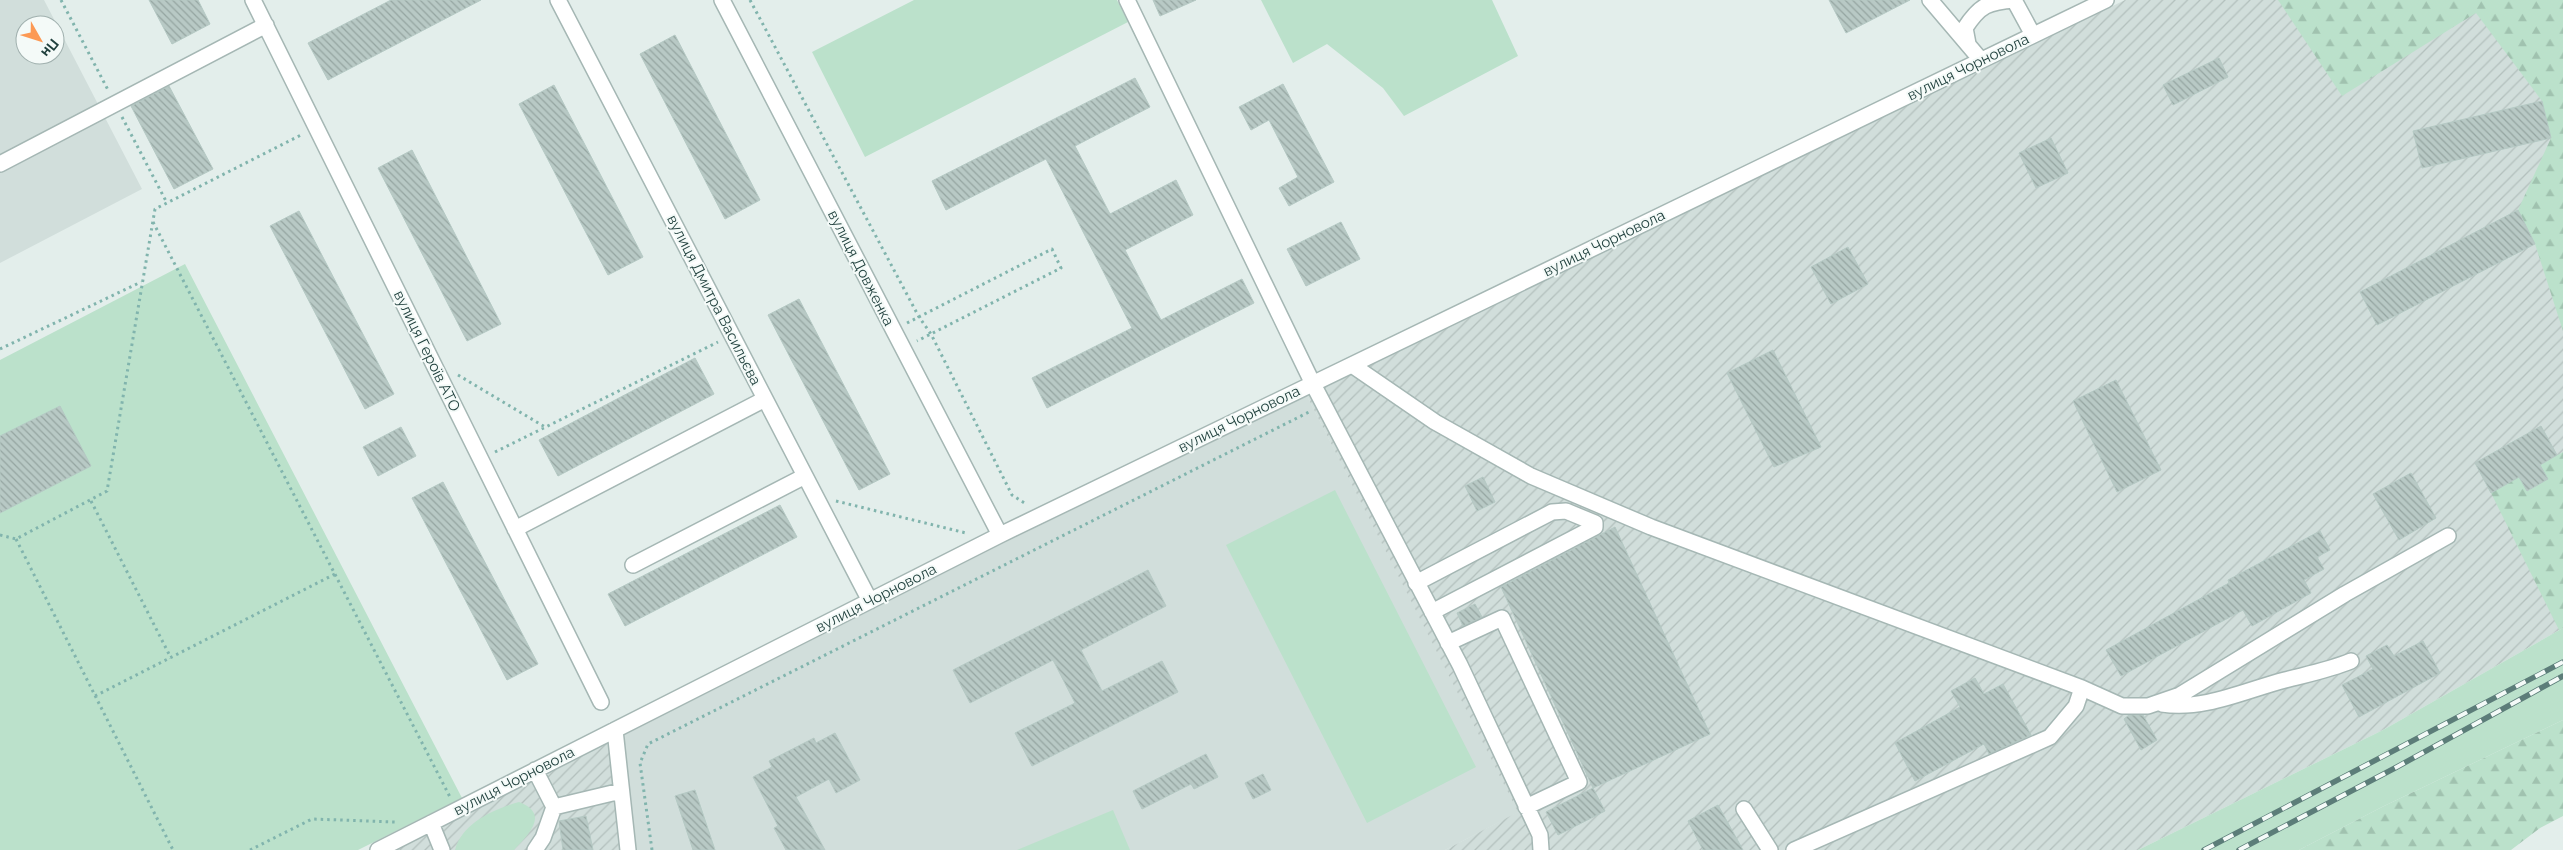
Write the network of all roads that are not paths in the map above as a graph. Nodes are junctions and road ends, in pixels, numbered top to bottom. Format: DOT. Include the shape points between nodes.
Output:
graph roads {
  1 [pos="253,0"];
  2 [pos="558,0"];
  3 [pos="722,0"];
  4 [pos="1127,0"];
  5 [pos="1930,0"];
  6 [pos="2015,0"];
  7 [pos="2106,0"];
  8 [pos="1980,2"];
  9 [pos="266,25"];
  10 [pos="2033,35"];
  11 [pos="1968,44"];
  12 [pos="1981,60"];
  13 [pos="0,164"];
  14 [pos="1352,365"];
  15 [pos="1312,384"];
  16 [pos="765,399"];
  17 [pos="805,476"];
  18 [pos="515,529"];
  19 [pos="1000,535"];
  20 [pos="2448,536"];
  21 [pos="633,565"];
  22 [pos="1416,583"];
  23 [pos="870,601"];
  24 [pos="1432,612"];
  25 [pos="1448,643"];
  26 [pos="2351,661"];
  27 [pos="2082,688"];
  28 [pos="601,702"];
  29 [pos="2156,703"];
  30 [pos="615,730"];
  31 [pos="535,770"];
  32 [pos="622,791"];
  33 [pos="554,807"];
  34 [pos="1526,807"];
  35 [pos="1744,809"];
  36 [pos="431,823"];
  37 [pos="378,850"];
  38 [pos="442,850"];
  39 [pos="535,850"];
  40 [pos="628,850"];
  41 [pos="1541,850"];
  42 [pos="1770,850"];
  43 [pos="1794,850"];
  1 -- 9 [label="street, вулиця Героїв АТО"];
  2 -- 16 [label="street, вулиця Дмитра Васильєва"];
  3 -- 19 [label="street, вулиця Довженка"];
  4 -- 15 [label="street"];
  5 -- 11 [label="street"];
  6 -- 8 [label="street"];
  6 -- 10 [label="street"];
  7 -- 10 [label="street, вулиця Чорновола"];
  8 -- 11 [label="street" via="1965,28"];
  9 -- 13 [label="street"];
  9 -- 18 [label="street, вулиця Героїв АТО"];
  10 -- 12 [label="street, вулиця Чорновола"];
  11 -- 12 [label="street"];
  12 -- 14 [label="street, вулиця Чорновола"];
  14 -- 15 [label="street, вулиця Чорновола"];
  14 -- 27 [label="street" via="1435,422 1531,476 1651,526"];
  15 -- 19 [label="street, вулиця Чорновола"];
  15 -- 22 [label="street"];
  16 -- 17 [label="street, вулиця Дмитра Васильєва"];
  16 -- 18 [label="street"];
  17 -- 21 [label="street"];
  17 -- 23 [label="street, вулиця Дмитра Васильєва"];
  18 -- 28 [label="street, вулиця Героїв АТО"];
  19 -- 23 [label="street, вулиця Чорновола"];
  20 -- 29 [label="street" via="2344,594 2180,694"];
  22 -- 24 [label="street"];
  22 -- 24 [label="street" via="1552,512 1566,511 1596,523 1595,527"];
  23 -- 30 [label="street, вулиця Чорновола"];
  24 -- 25 [label="street"];
  25 -- 34 [label="street"];
  25 -- 34 [label="street" via="1502,618 1579,782"];
  26 -- 29 [label="street" via="2327,671 2200,703 2175,706"];
  27 -- 29 [label="street" via="2122,706"];
  27 -- 43 [label="street" via="2076,706 2050,737"];
  30 -- 31 [label="street, вулиця Чорновола"];
  30 -- 32 [label="street"];
  31 -- 33 [label="street"];
  31 -- 36 [label="street, вулиця Чорновола"];
  32 -- 33 [label="street"];
  32 -- 40 [label="street"];
  33 -- 39 [label="street"];
  34 -- 41 [label="street" via="1540,835"];
  35 -- 42 [label="street"];
  36 -- 37 [label="street, вулиця Чорновола"];
  36 -- 38 [label="street"];
}
